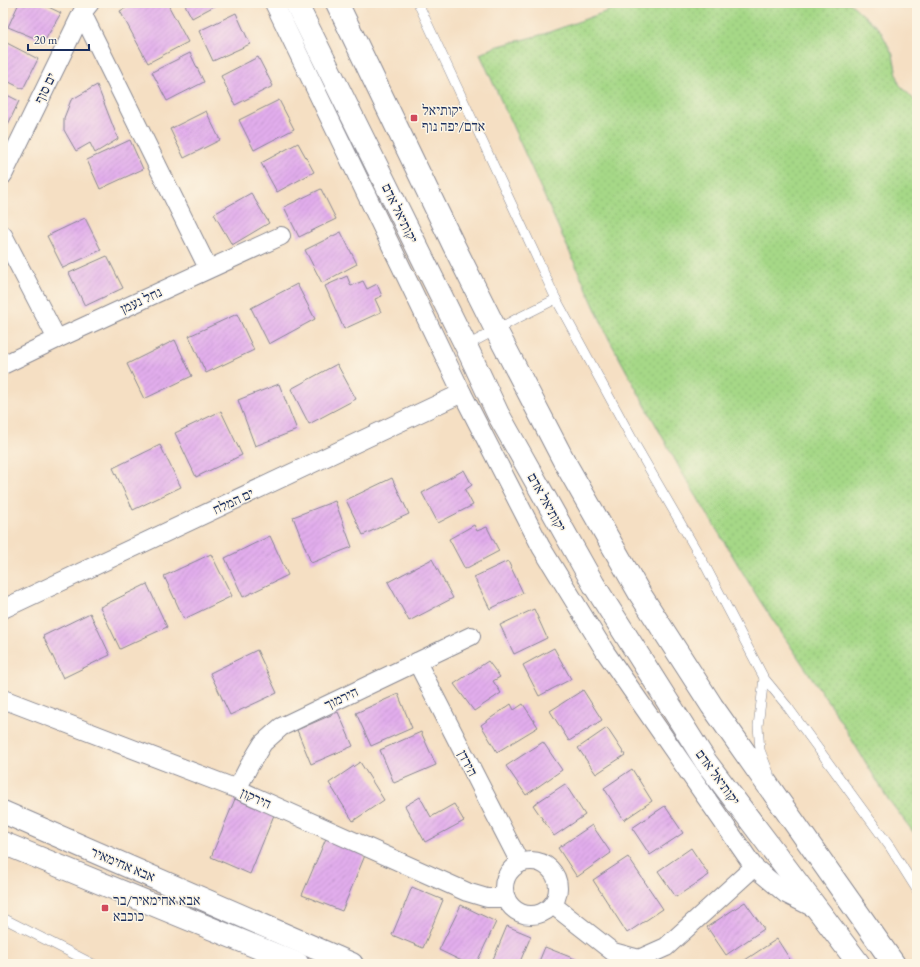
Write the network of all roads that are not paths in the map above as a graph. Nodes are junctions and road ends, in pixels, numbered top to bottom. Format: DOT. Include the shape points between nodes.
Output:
graph roads {
  1 [pos="274,3"];
  2 [pos="296,3"];
  3 [pos="337,3"];
  4 [pos="418,3"];
  5 [pos="86,8"];
  6 [pos="3,175"];
  7 [pos="3,235"];
  8 [pos="281,236"];
  9 [pos="208,268"];
  10 [pos="556,299"];
  11 [pos="496,330"];
  12 [pos="58,339"];
  13 [pos="466,346"];
  14 [pos="3,365"];
  15 [pos="462,393"];
  16 [pos="3,609"];
  17 [pos="471,636"];
  18 [pos="417,662"];
  19 [pos="764,678"];
  20 [pos="3,700"];
  21 [pos="238,789"];
  22 [pos="780,800"];
  23 [pos="3,812"];
  24 [pos="3,843"];
  25 [pos="520,863"];
  26 [pos="754,867"];
  27 [pos="917,890"];
  28 [pos="506,898"];
  29 [pos="553,905"];
  30 [pos="816,909"];
  31 [pos="3,918"];
  32 [pos="93,964"];
  33 [pos="298,964"];
  34 [pos="352,964"];
  35 [pos="859,964"];
  36 [pos="894,964"];
  1 -- 15 [label="street"];
  2 -- 13 [label="main road, יקותיאל אדם"];
  3 -- 11 [label="main road"];
  4 -- 10 [label="lane"];
  5 -- 6 [label="street, ים סוף"];
  5 -- 9 [label="street"];
  7 -- 12 [label="street"];
  8 -- 9 [label="street, נחל נעמן"];
  9 -- 12 [label="street, נחל נעמן"];
  10 -- 11 [label="lane"];
  10 -- 19 [label="lane" via="706,567"];
  11 -- 13 [label="lane"];
  11 -- 22 [label="main road" via="564,461 640,594 712,706"];
  12 -- 14 [label="street, נחל נעמן"];
  13 -- 30 [label="main road, יקותיאל אדם" via="498,414 594,585 706,762"];
  15 -- 16 [label="street, ים המלח"];
  15 -- 26 [label="street" via="540,547 606,653"];
  17 -- 18 [label="street, הירמוך"];
  18 -- 21 [label="street, הירמוך" via="281,727 263,743"];
  18 -- 25 [label="street, הירדן"];
  19 -- 22 [label="lane" via="758,726 760,750"];
  19 -- 27 [label="lane" via="881,834"];
  20 -- 21 [label="street, הירקון"];
  21 -- 28 [label="street, הירקון" via="467,892 487,898"];
  22 -- 36 [label="main road"];
  23 -- 34 [label="main road, אבא אחימאיר"];
  24 -- 33 [label="main road, אבא אחימאיר"];
  25 -- 28 [label="street" via="508,874 504,890"];
  25 -- 29 [label="street" via="543,863 555,874 558,890"];
  26 -- 29 [label="street" via="666,947 639,959 613,952"];
  26 -- 30 [label="street" via="786,894"];
  28 -- 29 [label="street" via="510,905 523,914 539,914"];
  30 -- 35 [label="main road, יקותיאל אדם"];
  31 -- 32 [label="lane"];
}
